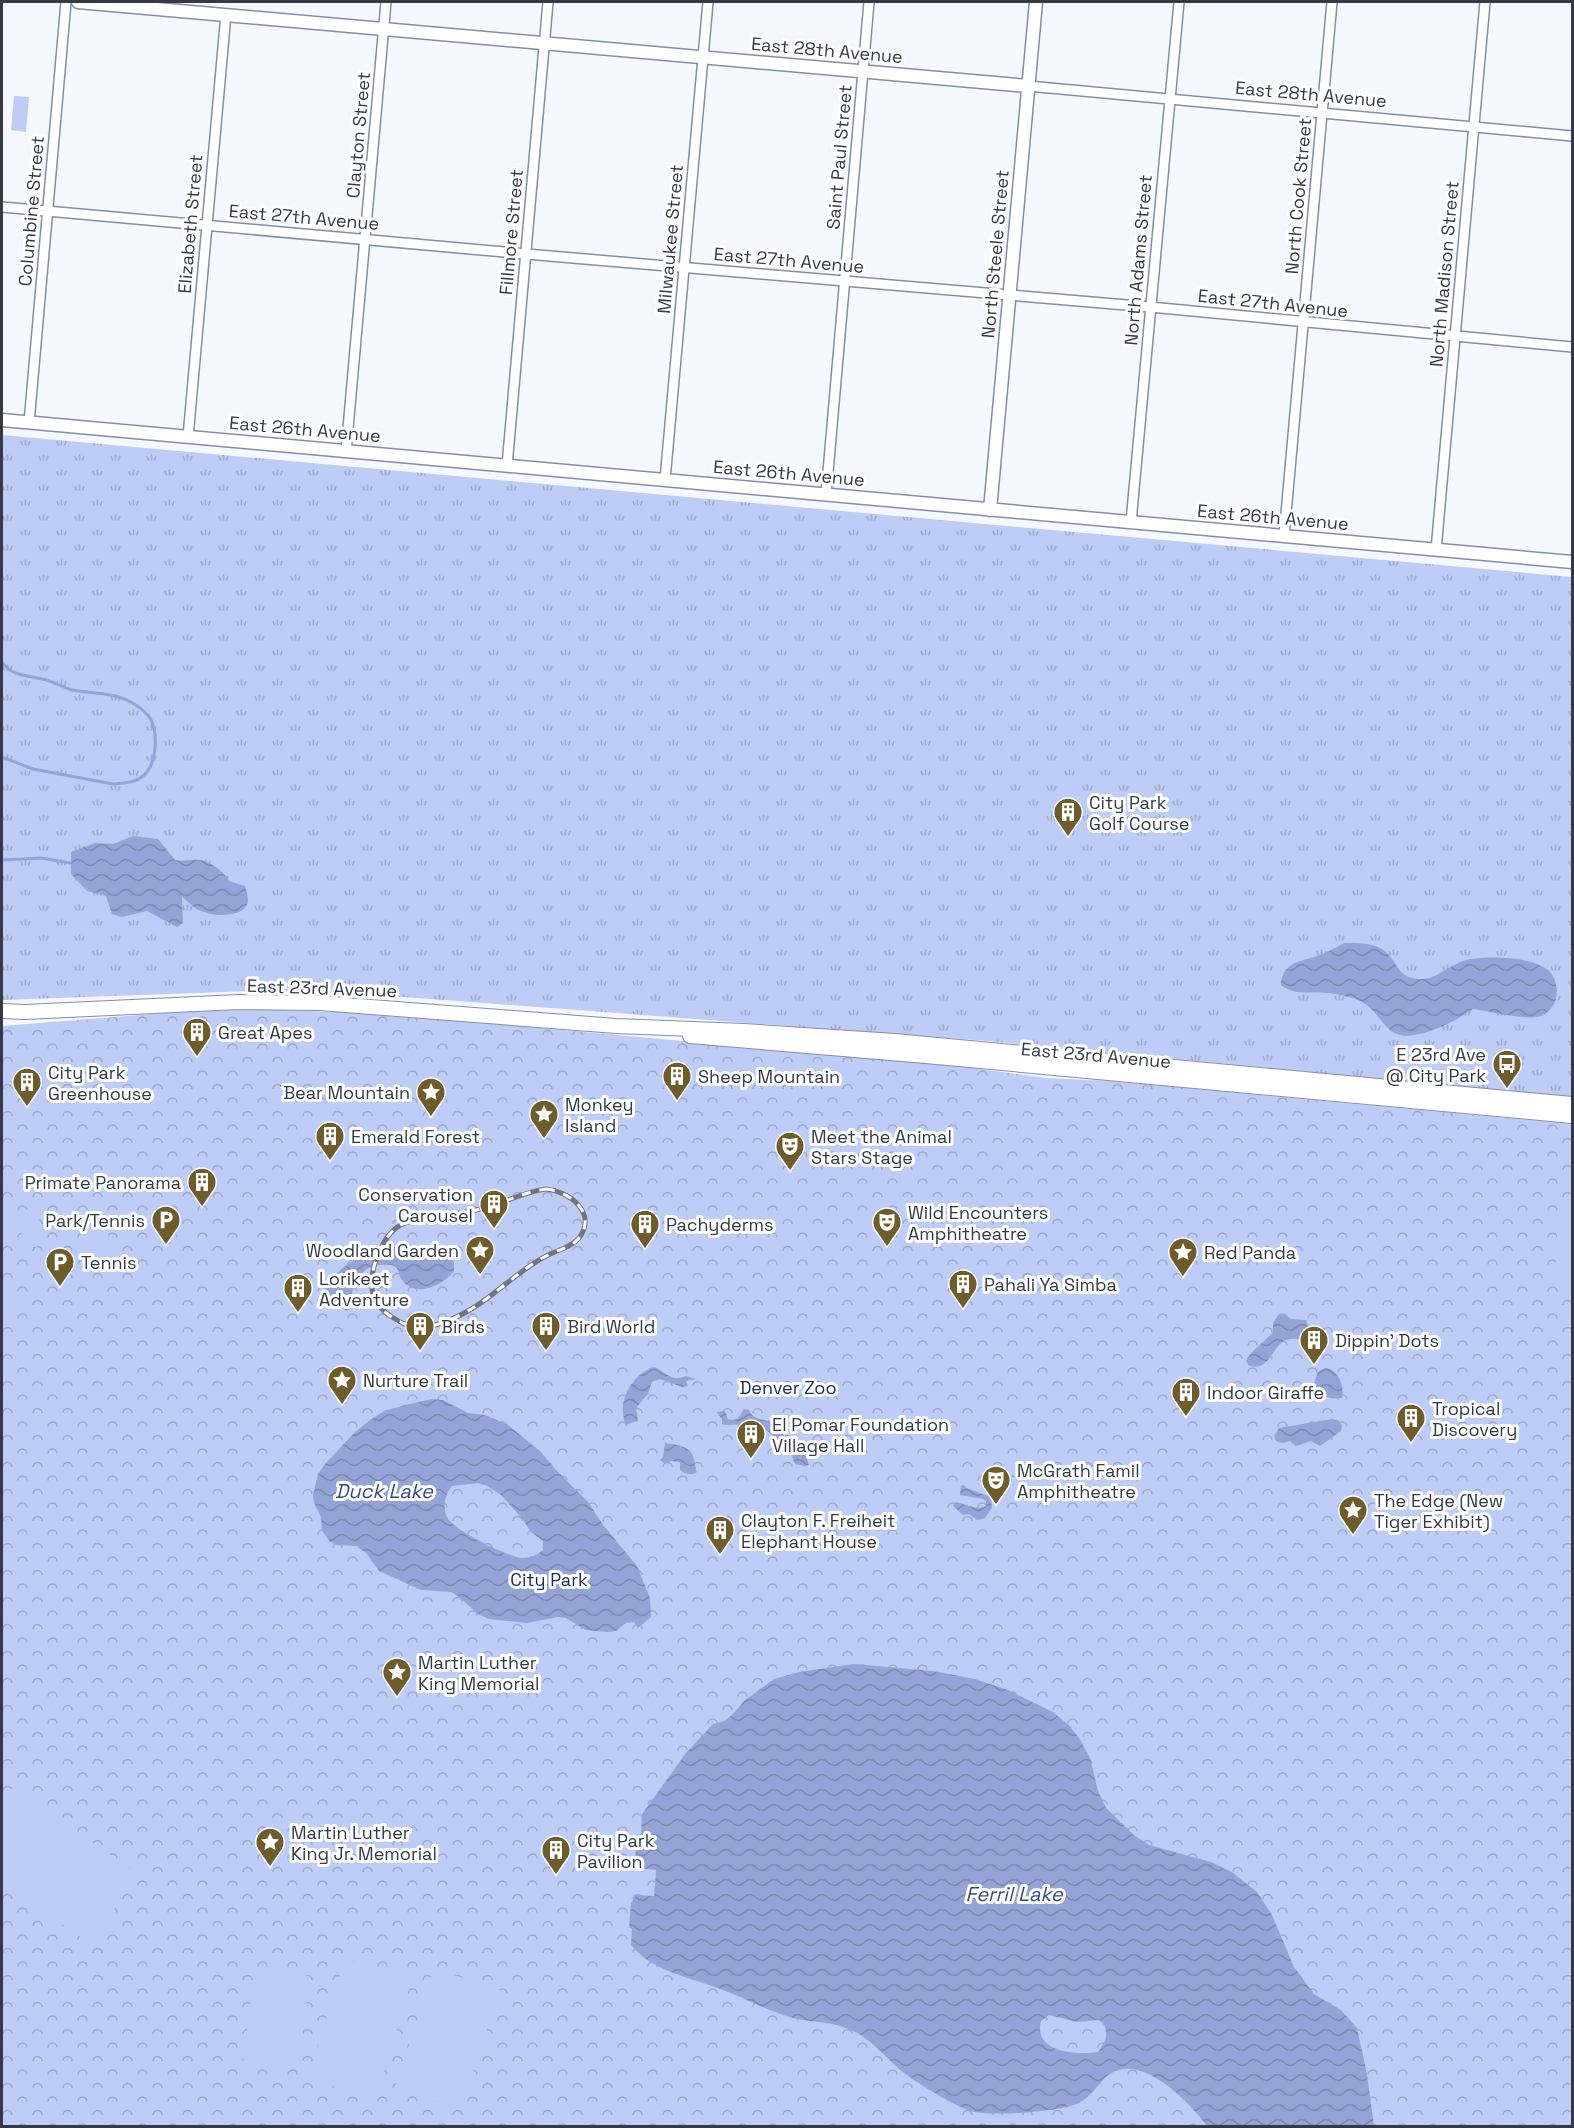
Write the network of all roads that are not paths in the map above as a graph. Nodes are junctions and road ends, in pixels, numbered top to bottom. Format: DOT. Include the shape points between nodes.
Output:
graph roads {
  1 [pos="66,2"];
  2 [pos="78,2"];
  3 [pos="386,2"];
  4 [pos="548,2"];
  5 [pos="708,2"];
  6 [pos="869,2"];
  7 [pos="1036,2"];
  8 [pos="1179,2"];
  9 [pos="1332,2"];
  10 [pos="1485,2"];
  11 [pos="226,14"];
  12 [pos="384,28"];
  13 [pos="544,43"];
  14 [pos="703,57"];
  15 [pos="863,71"];
  16 [pos="1028,86"];
  17 [pos="1170,99"];
  18 [pos="1322,113"];
  19 [pos="1474,127"];
  20 [pos="1572,136"];
  21 [pos="2,207"];
  22 [pos="47,211"];
  23 [pos="207,225"];
  24 [pos="365,240"];
  25 [pos="526,254"];
  26 [pos="684,267"];
  27 [pos="844,282"];
  28 [pos="1008,295"];
  29 [pos="1150,307"];
  30 [pos="1302,323"];
  31 [pos="1455,336"];
  32 [pos="1572,347"];
  33 [pos="2,420"];
  34 [pos="29,423"];
  35 [pos="188,437"];
  36 [pos="346,451"];
  37 [pos="507,466"];
  38 [pos="665,480"];
  39 [pos="826,495"];
  40 [pos="990,510"];
  41 [pos="1131,522"];
  42 [pos="1284,536"];
  43 [pos="1436,550"];
  44 [pos="1572,562"];
  45 [pos="2,1011"];
  46 [pos="25,1012"];
  47 [pos="2,1017"];
  48 [pos="616,1026"];
  49 [pos="1572,1104"];
  50 [pos="1572,1116"];
  1 -- 22 [label="street, Columbine Street"];
  2 -- 11 [label="street, East 28th Avenue"];
  3 -- 12 [label="street, Clayton Street"];
  4 -- 13 [label="street, Fillmore Street"];
  5 -- 14 [label="street, Milwaukee Street"];
  6 -- 15 [label="street, Saint Paul Street"];
  7 -- 16 [label="street, North Steele Street"];
  8 -- 17 [label="street, North Adams Street"];
  9 -- 18 [label="street, North Cook Street"];
  10 -- 19 [label="street, North Madison Street"];
  11 -- 12 [label="street, East 28th Avenue"];
  11 -- 23 [label="street, Elizabeth Street"];
  12 -- 13 [label="street, East 28th Avenue"];
  12 -- 24 [label="street, Clayton Street"];
  13 -- 14 [label="street, East 28th Avenue"];
  13 -- 25 [label="street, Fillmore Street"];
  14 -- 15 [label="street, East 28th Avenue"];
  14 -- 26 [label="street, Milwaukee Street"];
  15 -- 16 [label="street, East 28th Avenue"];
  15 -- 27 [label="street, Saint Paul Street"];
  16 -- 17 [label="street, East 28th Avenue"];
  16 -- 28 [label="street, North Steele Street"];
  17 -- 18 [label="street, East 28th Avenue"];
  17 -- 29 [label="street, North Adams Street"];
  18 -- 19 [label="street, East 28th Avenue"];
  18 -- 30 [label="street, North Cook Street"];
  19 -- 20 [label="street, East 28th Avenue"];
  19 -- 31 [label="street, North Madison Street"];
  21 -- 22 [label="street, East 27th Avenue"];
  22 -- 23 [label="street, East 27th Avenue"];
  22 -- 34 [label="street, Columbine Street"];
  23 -- 24 [label="street, East 27th Avenue"];
  23 -- 35 [label="street, Elizabeth Street"];
  24 -- 25 [label="street, East 27th Avenue"];
  24 -- 36 [label="street, Clayton Street"];
  25 -- 26 [label="street, East 27th Avenue"];
  25 -- 37 [label="street, Fillmore Street"];
  26 -- 27 [label="street, East 27th Avenue"];
  26 -- 38 [label="street, Milwaukee Street"];
  27 -- 28 [label="street, East 27th Avenue"];
  27 -- 39 [label="street, Saint Paul Street"];
  28 -- 29 [label="street, East 27th Avenue"];
  28 -- 40 [label="street, North Steele Street"];
  29 -- 30 [label="street, East 27th Avenue"];
  29 -- 41 [label="street, North Adams Street"];
  30 -- 31 [label="street, East 27th Avenue"];
  30 -- 42 [label="street, North Cook Street"];
  31 -- 32 [label="street, East 27th Avenue"];
  31 -- 43 [label="street, North Madison Street"];
  33 -- 34 [label="street, East 26th Avenue"];
  34 -- 35 [label="street, East 26th Avenue"];
  35 -- 36 [label="street, East 26th Avenue"];
  36 -- 37 [label="street, East 26th Avenue"];
  37 -- 38 [label="street, East 26th Avenue"];
  38 -- 39 [label="street, East 26th Avenue"];
  39 -- 40 [label="street, East 26th Avenue"];
  40 -- 41 [label="street, East 26th Avenue"];
  41 -- 42 [label="street, East 26th Avenue"];
  42 -- 43 [label="street, East 26th Avenue"];
  43 -- 44 [label="street, East 26th Avenue"];
  45 -- 46 [label="main road, East 23rd Avenue"];
  46 -- 47 [label="main road, East 23rd Avenue"];
  46 -- 48 [label="main road, East 23rd Avenue" via="294,1002"];
  48 -- 49 [label="main road, East 23rd Avenue" via="895,1041"];
  48 -- 50 [label="main road, East 23rd Avenue" via="748,1043"];
}
